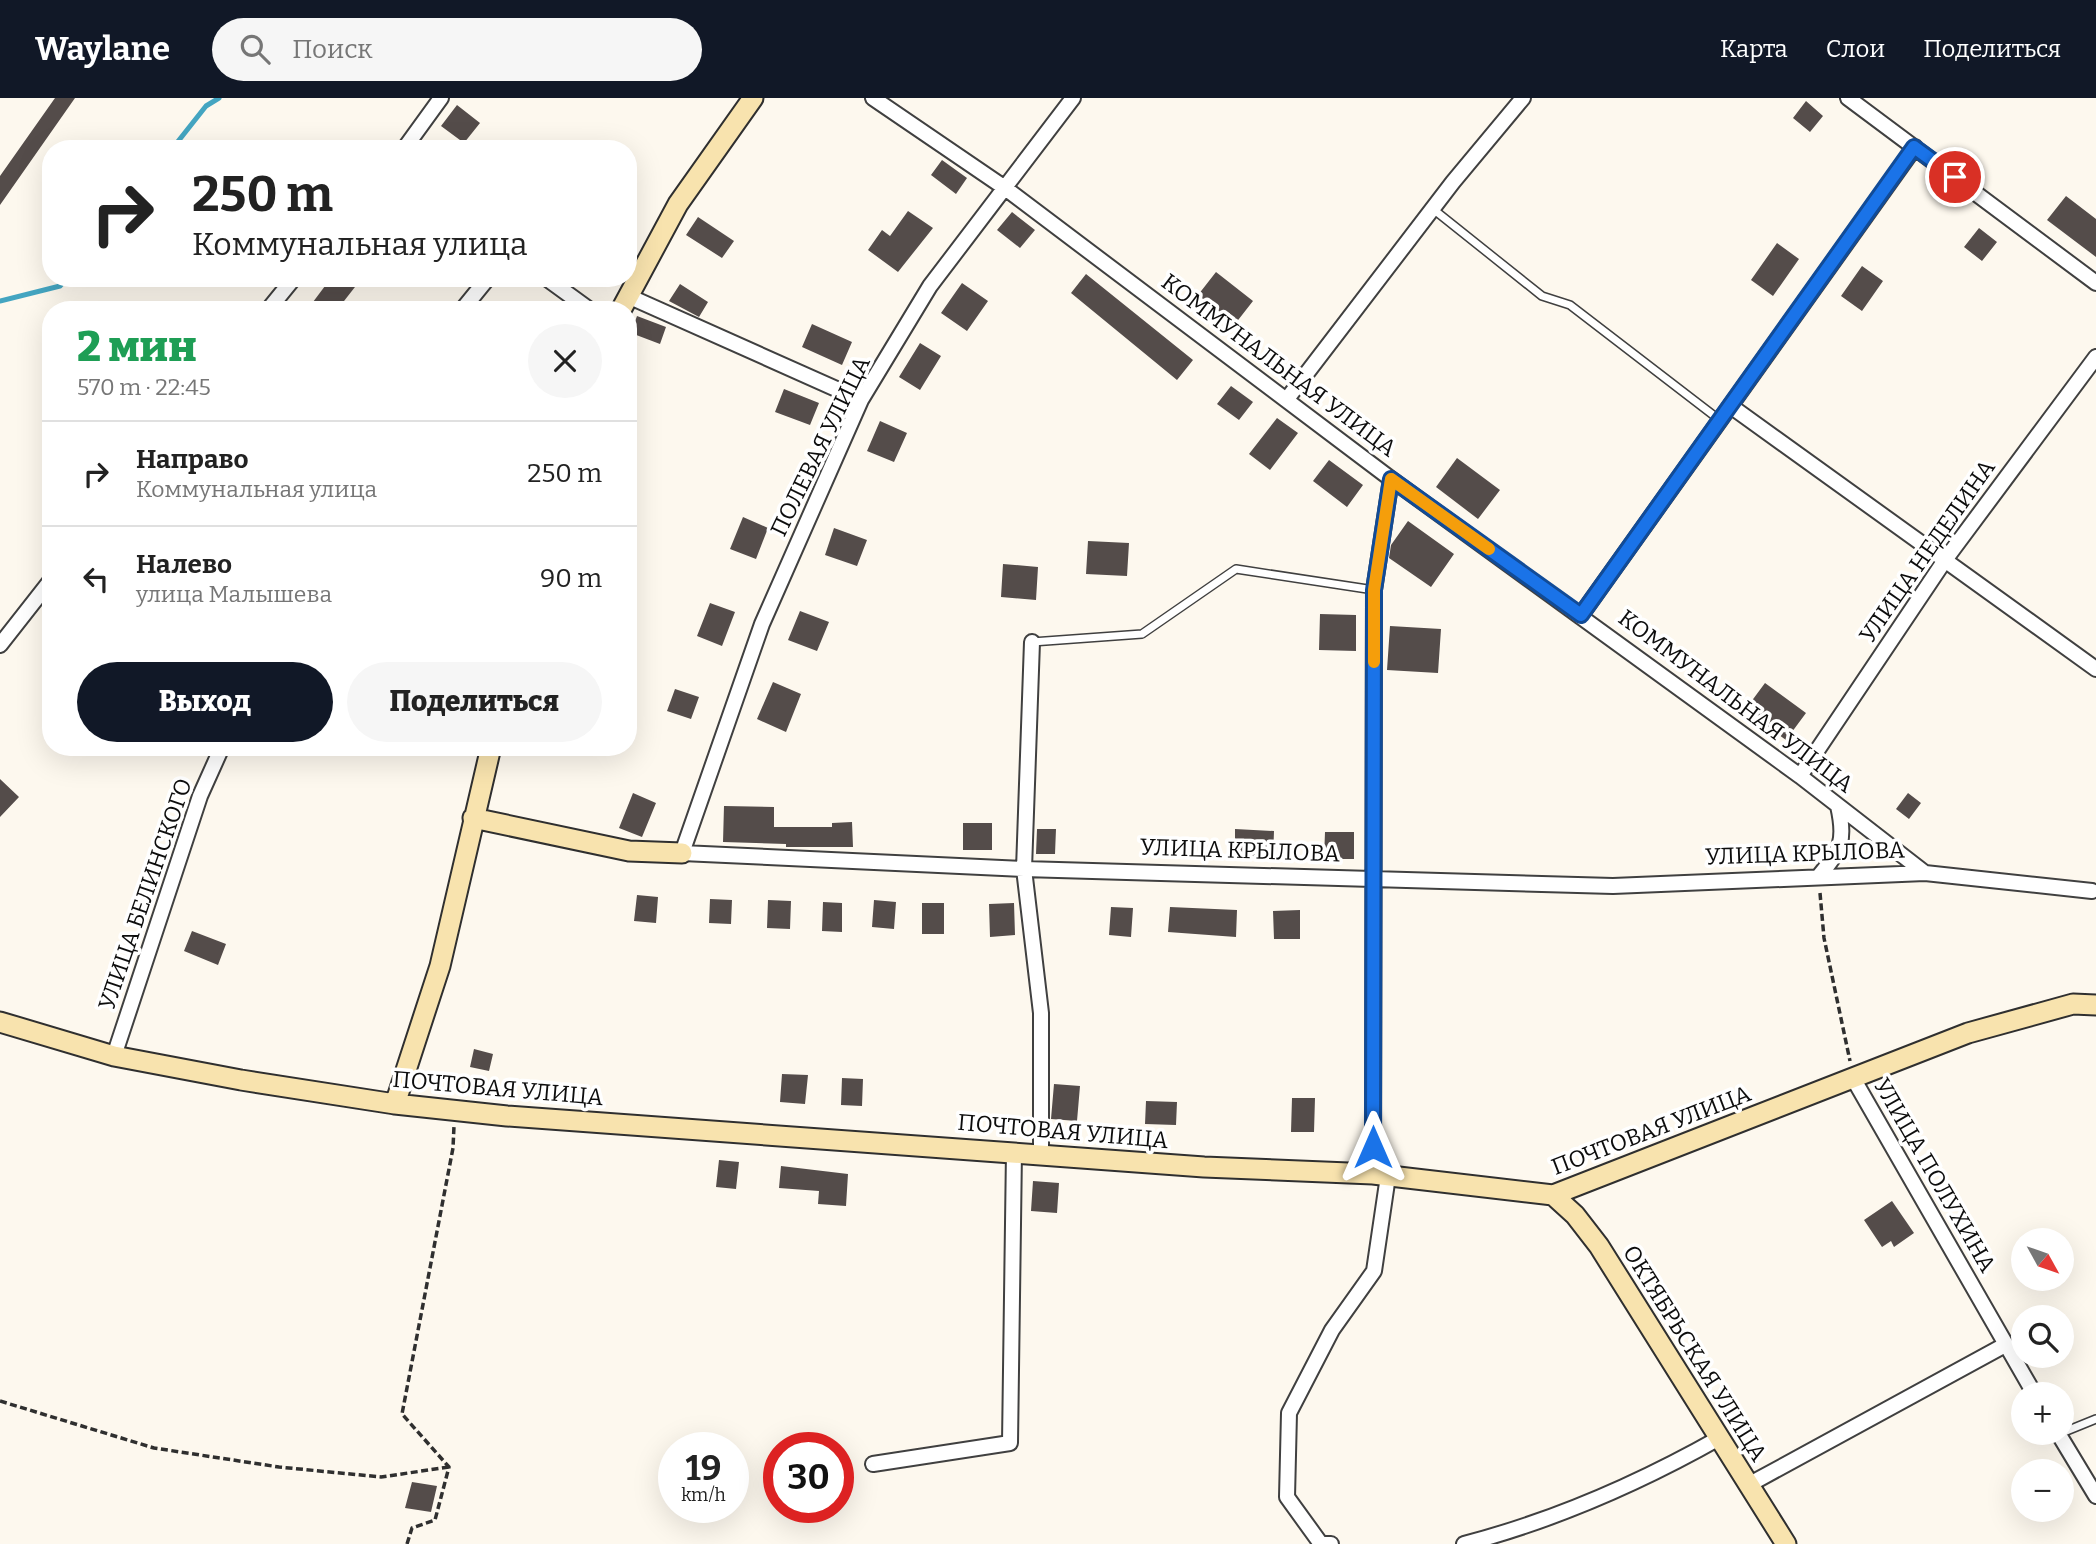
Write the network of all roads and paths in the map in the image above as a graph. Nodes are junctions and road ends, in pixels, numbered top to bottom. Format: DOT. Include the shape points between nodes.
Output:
graph roads {
  1 [pos="441,98"];
  2 [pos="753,98"];
  3 [pos="873,98"];
  4 [pos="1073,98"];
  5 [pos="1523,98"];
  6 [pos="1848,98"];
  7 [pos="411,140"];
  8 [pos="1914,147"];
  9 [pos="1005,187"];
  10 [pos="1433,209"];
  11 [pos="637,279"];
  12 [pos="2096,283"];
  13 [pos="287,287"];
  14 [pos="481,287"];
  15 [pos="558,287"];
  16 [pos="276,301"];
  17 [pos="469,301"];
  18 [pos="578,301"];
  19 [pos="637,308"];
  20 [pos="2096,357"];
  21 [pos="1287,399"];
  22 [pos="861,400"];
  23 [pos="1732,407"];
  24 [pos="1722,422"];
  25 [pos="1391,479"];
  26 [pos="1945,560"];
  27 [pos="1374,590"];
  28 [pos="42,591"];
  29 [pos="1581,615"];
  30 [pos="1032,642"];
  31 [pos="0,645"];
  32 [pos="2096,668"];
  33 [pos="218,756"];
  34 [pos="489,756"];
  35 [pos="1800,776"];
  36 [pos="1838,806"];
  37 [pos="474,818"];
  38 [pos="682,853"];
  39 [pos="1024,869"];
  40 [pos="1924,873"];
  41 [pos="1818,877"];
  42 [pos="1373,878"];
  43 [pos="2095,889"];
  44 [pos="2096,1005"];
  45 [pos="0,1021"];
  46 [pos="114,1056"];
  47 [pos="1853,1078"];
  48 [pos="395,1104"];
  49 [pos="456,1110"];
  50 [pos="1014,1151"];
  51 [pos="1041,1154"];
  52 [pos="1381,1175"];
  53 [pos="1553,1195"];
  54 [pos="2005,1345"];
  55 [pos="2027,1382"];
  56 [pos="0,1401"];
  57 [pos="2096,1419"];
  58 [pos="2074,1428"];
  59 [pos="1721,1437"];
  60 [pos="2066,1445"];
  61 [pos="873,1464"];
  62 [pos="449,1467"];
  63 [pos="1750,1484"];
  64 [pos="2096,1496"];
  65 [pos="407,1544"];
  66 [pos="1331,1544"];
  67 [pos="1464,1544"];
  68 [pos="1786,1544"];
  1 -- 7 [label="street"];
  2 -- 11 [label="main road" via="678,204"];
  3 -- 9 [label="street, КОММУНАЛЬНАЯ УЛИЦА"];
  4 -- 9 [label="street, ПОЛЕВАЯ УЛИЦА"];
  5 -- 10 [label="street"];
  6 -- 8 [label="street"];
  8 -- 12 [label="street"];
  8 -- 23 [label="street"];
  9 -- 21 [label="street, КОММУНАЛЬНАЯ УЛИЦА"];
  9 -- 22 [label="street, ПОЛЕВАЯ УЛИЦА" via="930,286"];
  10 -- 21 [label="street"];
  10 -- 24 [label="lane" via="1542,296 1570,304"];
  13 -- 16 [label="street"];
  14 -- 17 [label="street"];
  15 -- 18 [label="street"];
  19 -- 22 [label="street"];
  20 -- 26 [label="street, УЛИЦА НЕДЕЛИНА"];
  21 -- 25 [label="street, КОММУНАЛЬНАЯ УЛИЦА"];
  22 -- 38 [label="street, ПОЛЕВАЯ УЛИЦА" via="762,624"];
  23 -- 24 [label="street"];
  23 -- 26 [label="street"];
  24 -- 29 [label="street"];
  25 -- 27 [label="street"];
  25 -- 29 [label="street, КОММУНАЛЬНАЯ УЛИЦА"];
  26 -- 32 [label="street"];
  26 -- 35 [label="street, УЛИЦА НЕДЕЛИНА"];
  27 -- 30 [label="lane" via="1236,569 1142,634"];
  27 -- 42 [label="street"];
  28 -- 31 [label="street"];
  29 -- 35 [label="street, КОММУНАЛЬНАЯ УЛИЦА"];
  30 -- 39 [label="street"];
  33 -- 46 [label="street, УЛИЦА БЕЛИНСКОГО" via="200,796"];
  34 -- 37 [label="main road"];
  35 -- 36 [label="street, КОММУНАЛЬНАЯ УЛИЦА"];
  36 -- 40 [label="street, КОММУНАЛЬНАЯ УЛИЦА"];
  36 -- 41 [label="street" via="1843,829 1839,852"];
  37 -- 38 [label="main road, УЛИЦА КРЫЛОВА" via="629,851"];
  37 -- 48 [label="main road" via="440,966"];
  38 -- 39 [label="street, УЛИЦА КРЫЛОВА"];
  39 -- 42 [label="street, УЛИЦА КРЫЛОВА"];
  39 -- 51 [label="street" via="1041,1013"];
  40 -- 41 [label="street, УЛИЦА КРЫЛОВА"];
  40 -- 43 [label="street, УЛИЦА КРЫЛОВА"];
  41 -- 42 [label="street, УЛИЦА КРЫЛОВА" via="1613,886"];
  41 -- 47 [label="path, УЛИЦА ПОЛУХИНА" via="1824,938"];
  42 -- 52 [label="street"];
  44 -- 47 [label="main road, ПОЧТОВАЯ УЛИЦА" via="2073,1004 1968,1033"];
  45 -- 46 [label="main road, ПОЧТОВАЯ УЛИЦА"];
  46 -- 48 [label="main road, ПОЧТОВАЯ УЛИЦА"];
  47 -- 53 [label="main road, ПОЧТОВАЯ УЛИЦА"];
  47 -- 54 [label="street, УЛИЦА ПОЛУХИНА"];
  48 -- 49 [label="main road, ПОЧТОВАЯ УЛИЦА"];
  49 -- 50 [label="main road, ПОЧТОВАЯ УЛИЦА"];
  49 -- 62 [label="path" via="453,1148 402,1414"];
  50 -- 51 [label="main road, ПОЧТОВАЯ УЛИЦА"];
  50 -- 61 [label="street" via="1010,1443"];
  51 -- 52 [label="main road, ПОЧТОВАЯ УЛИЦА"];
  52 -- 53 [label="main road, ПОЧТОВАЯ УЛИЦА"];
  52 -- 66 [label="street" via="1374,1272 1332,1331 1289,1413 1287,1497 1321,1544"];
  53 -- 59 [label="main road, ОКТЯБРЬСКАЯ УЛИЦА" via="1599,1246"];
  54 -- 55 [label="street, УЛИЦА ПОЛУХИНА"];
  54 -- 63 [label="street"];
  56 -- 62 [label="path" via="154,1448 279,1467 381,1477"];
  57 -- 58 [label="lane"];
  59 -- 63 [label="main road, ОКТЯБРЬСКАЯ УЛИЦА"];
  59 -- 67 [label="street" via="1653,1475 1543,1521"];
  60 -- 64 [label="street"];
  62 -- 65 [label="path" via="435,1520 412,1528"];
  63 -- 68 [label="main road, ОКТЯБРЬСКАЯ УЛИЦА"];
}
